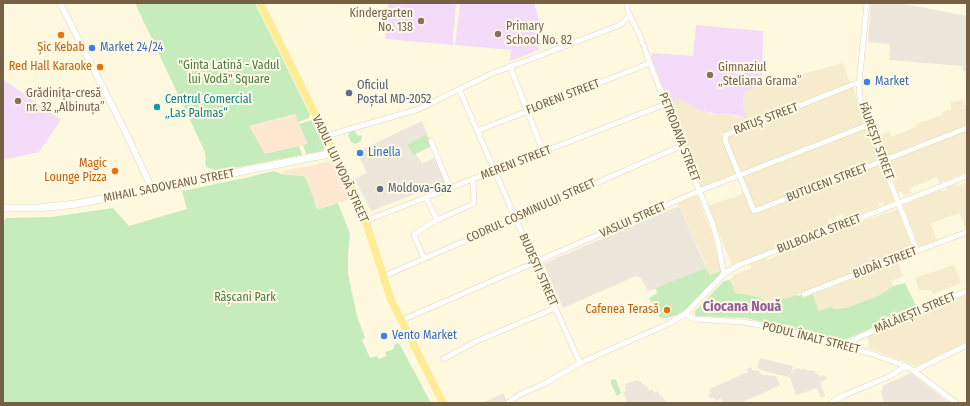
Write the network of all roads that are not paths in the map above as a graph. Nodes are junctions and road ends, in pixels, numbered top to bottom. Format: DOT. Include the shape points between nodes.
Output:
graph roads {
  1 [pos="60,3"];
  2 [pos="260,3"];
  3 [pos="627,3"];
  4 [pos="867,3"];
  5 [pos="630,15"];
  6 [pos="650,63"];
  7 [pos="510,66"];
  8 [pos="860,83"];
  9 [pos="459,90"];
  10 [pos="666,104"];
  11 [pos="528,111"];
  12 [pos="868,125"];
  13 [pos="967,128"];
  14 [pos="477,131"];
  15 [pos="326,136"];
  16 [pos="431,142"];
  17 [pos="681,146"];
  18 [pos="543,152"];
  19 [pos="334,153"];
  20 [pos="882,161"];
  21 [pos="494,171"];
  22 [pos="739,175"];
  23 [pos="967,176"];
  24 [pos="473,179"];
  25 [pos="152,188"];
  26 [pos="450,188"];
  27 [pos="699,191"];
  28 [pos="426,197"];
  29 [pos="899,204"];
  30 [pos="3,208"];
  31 [pos="754,210"];
  32 [pos="515,218"];
  33 [pos="438,220"];
  34 [pos="365,221"];
  35 [pos="967,232"];
  36 [pos="917,251"];
  37 [pos="424,258"];
  38 [pos="535,263"];
  39 [pos="724,274"];
  40 [pos="382,277"];
  41 [pos="967,292"];
  42 [pos="804,294"];
  43 [pos="555,308"];
  44 [pos="686,314"];
  45 [pos="400,321"];
  46 [pos="842,345"];
  47 [pos="967,345"];
  48 [pos="442,359"];
  49 [pos="580,363"];
  50 [pos="906,366"];
  51 [pos="914,371"];
  52 [pos="443,403"];
  53 [pos="508,403"];
  54 [pos="830,403"];
  55 [pos="956,403"];
  1 -- 25 [label="street"];
  2 -- 15 [label="main road, VADUL LUI VODĂ STREET"];
  3 -- 5 [label="street, PETRODAVA STREET"];
  4 -- 8 [label="street, FĂUREȘTI STREET"];
  5 -- 6 [label="street, PETRODAVA STREET"];
  5 -- 7 [label="street" via="620,25"];
  6 -- 10 [label="street, PETRODAVA STREET"];
  6 -- 11 [label="street, FLORENI STREET"];
  7 -- 9 [label="street"];
  7 -- 11 [label="street"];
  8 -- 12 [label="street, FĂUREȘTI STREET" via="861,106"];
  8 -- 22 [label="street, RATUȘ STREET" via="726,135 724,140"];
  9 -- 14 [label="street, BUDEȘTI STREET"];
  9 -- 15 [label="street" via="416,110"];
  10 -- 17 [label="street, PETRODAVA STREET"];
  10 -- 18 [label="street, MERENI STREET"];
  11 -- 14 [label="street, FLORENI STREET"];
  11 -- 18 [label="street"];
  12 -- 20 [label="street, FĂUREȘTI STREET"];
  12 -- 22 [label="street, VASLUI STREET"];
  13 -- 20 [label="street, BUTUCENI STREET"];
  14 -- 21 [label="street, BUDEȘTI STREET"];
  15 -- 19 [label="main road, VADUL LUI VODĂ STREET"];
  16 -- 26 [label="street"];
  17 -- 27 [label="street, PETRODAVA STREET"];
  17 -- 32 [label="street, CODRUL COSMINULUI STREET"];
  18 -- 21 [label="street, MERENI STREET"];
  19 -- 25 [label="main road, MIHAIL SADOVEANU STREET"];
  19 -- 34 [label="main road, VADUL LUI VODĂ STREET" via="361,207"];
  20 -- 29 [label="street, FĂUREȘTI STREET"];
  20 -- 31 [label="street, BUTUCENI STREET"];
  21 -- 24 [label="street, MERENI STREET"];
  21 -- 32 [label="street, BUDEȘTI STREET"];
  22 -- 27 [label="street, VASLUI STREET"];
  22 -- 31 [label="street, RATUȘ STREET"];
  23 -- 29 [label="street, BULBOACA STREET"];
  24 -- 26 [label="street, MERENI STREET"];
  24 -- 33 [label="street" via="474,203"];
  25 -- 30 [label="main road, MIHAIL SADOVEANU STREET" via="64,206"];
  26 -- 28 [label="street, MERENI STREET"];
  27 -- 38 [label="street, VASLUI STREET"];
  27 -- 39 [label="street, PETRODAVA STREET" via="715,233"];
  28 -- 33 [label="street"];
  28 -- 34 [label="street, MERENI STREET"];
  29 -- 36 [label="street, FĂUREȘTI STREET"];
  29 -- 39 [label="street, BULBOACA STREET" via="739,265"];
  32 -- 37 [label="street, CODRUL COSMINULUI STREET"];
  32 -- 38 [label="street, BUDEȘTI STREET"];
  33 -- 37 [label="street" via="414,234"];
  34 -- 40 [label="main road, VADUL LUI VODĂ STREET"];
  35 -- 36 [label="street, BUDĂI STREET"];
  36 -- 42 [label="street, BUDĂI STREET"];
  37 -- 40 [label="street, CODRUL COSMINULUI STREET"];
  38 -- 43 [label="street, BUDEȘTI STREET"];
  38 -- 45 [label="street, VASLUI STREET"];
  39 -- 44 [label="street, BULBOACA STREET"];
  40 -- 45 [label="main road, VADUL LUI VODĂ STREET"];
  41 -- 46 [label="street, MĂLĂIEȘTI STREET"];
  43 -- 48 [label="street"];
  43 -- 49 [label="street, BUDEȘTI STREET"];
  44 -- 46 [label="street, PODUL ÎNALT STREET" via="694,319 760,325"];
  44 -- 49 [label="street"];
  45 -- 52 [label="main road, VADUL LUI VODĂ STREET"];
  46 -- 50 [label="street, PODUL ÎNALT STREET"];
  47 -- 51 [label="street"];
  49 -- 53 [label="street" via="546,383 519,394"];
  50 -- 51 [label="street, PODUL ÎNALT STREET"];
  50 -- 54 [label="street" via="888,377"];
  51 -- 55 [label="street, PODUL ÎNALT STREET"];
}
